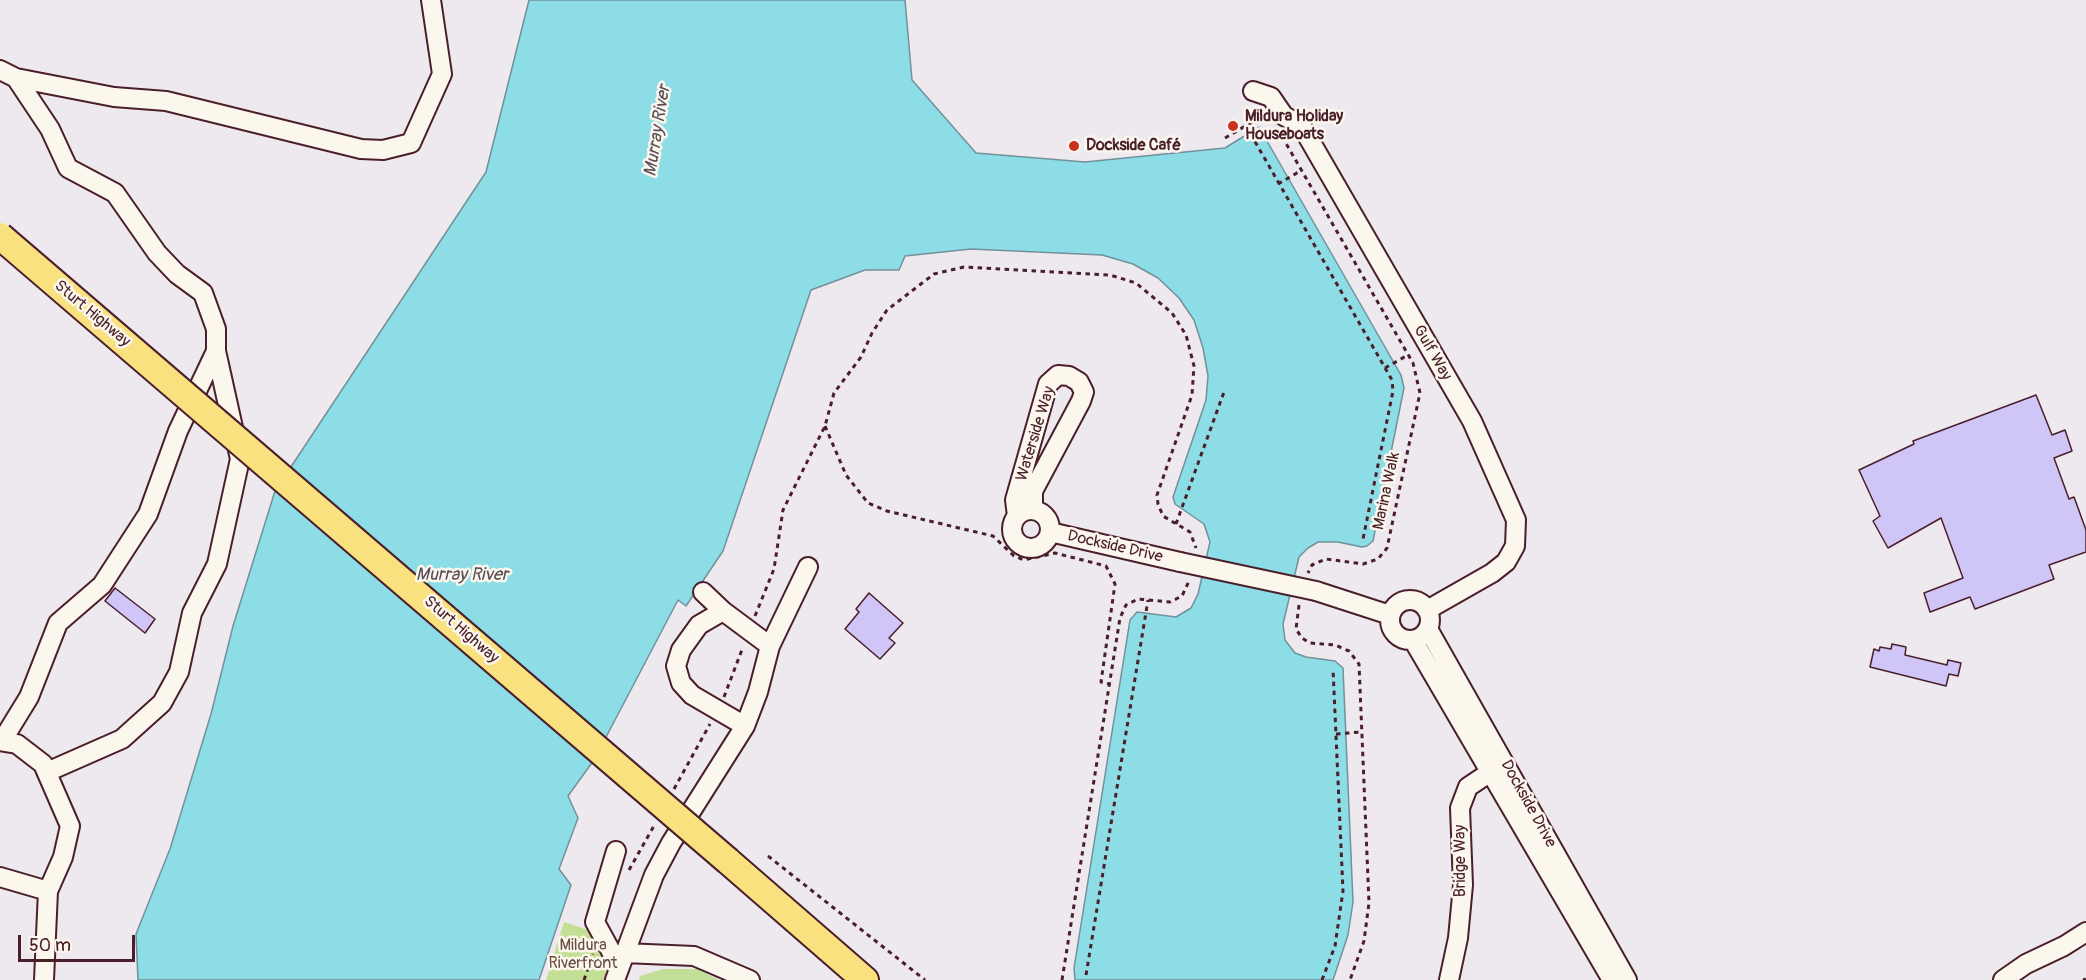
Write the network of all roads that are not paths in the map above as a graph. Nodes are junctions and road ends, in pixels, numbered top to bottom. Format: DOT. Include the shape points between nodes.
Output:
graph roads {
  1 [pos="432,0"];
  2 [pos="8,74"];
  3 [pos="1253,91"];
  4 [pos="0,236"];
  5 [pos="216,351"];
  6 [pos="1025,513"];
  7 [pos="1050,532"];
  8 [pos="808,567"];
  9 [pos="703,592"];
  10 [pos="1427,610"];
  11 [pos="723,611"];
  12 [pos="1390,615"];
  13 [pos="1428,629"];
  14 [pos="1413,640"];
  15 [pos="770,646"];
  16 [pos="745,726"];
  17 [pos="1,741"];
  18 [pos="1498,766"];
  19 [pos="47,772"];
  20 [pos="616,851"];
  21 [pos="0,877"];
  22 [pos="48,891"];
  23 [pos="2086,932"];
  24 [pos="620,966"];
  25 [pos="44,980"];
  26 [pos="750,980"];
  27 [pos="865,980"];
  28 [pos="1449,980"];
  29 [pos="1612,980"];
  30 [pos="1627,980"];
  31 [pos="2003,980"];
  1 -- 2 [label="street" via="441,74 411,143 383,150 362,149 166,101 114,97"];
  2 -- 5 [label="street" via="50,129 68,168 115,193 157,253 203,293 216,329"];
  3 -- 10 [label="street, Gulf Way" via="1271,97 1284,116 1301,125 1472,421 1516,520 1515,546 1506,562"];
  4 -- 27 [label="highway, Sturt Highway, bridge"];
  5 -- 17 [label="street" via="178,431 148,514 102,585 58,623 29,698"];
  5 -- 19 [label="street" via="240,459 217,564 192,613 179,672 162,703 122,739"];
  6 -- 6 [label="street, Waterside Way" via="1015,500 1048,384 1058,375 1069,376 1079,382 1084,392 1032,491"];
  6 -- 7 [label="street" via="1042,514 1049,522"];
  6 -- 7 [label="street" via="1012,524 1012,535 1018,543 1027,548 1037,547"];
  7 -- 12 [label="street, Dockside Drive, bridge" via="1308,589"];
  8 -- 15 [label="street"];
  9 -- 11 [label="street"];
  10 -- 12 [label="street" via="1410,600 1397,604"];
  10 -- 13 [label="street"];
  11 -- 15 [label="street"];
  11 -- 16 [label="street" via="695,630 681,650 676,666 681,683 692,695"];
  12 -- 14 [label="street" via="1395,634"];
  13 -- 14 [label="street"];
  13 -- 18 [label="street, Dockside Drive"];
  14 -- 18 [label="street, Dockside Drive"];
  15 -- 16 [label="street"];
  16 -- 24 [label="street" via="654,875"];
  17 -- 19 [label="street" via="16,744 43,764"];
  18 -- 28 [label="street, Bridge Way" via="1468,787 1461,808 1463,885"];
  18 -- 29 [label="street, Dockside Drive"];
  18 -- 30 [label="street, Dockside Drive"];
  19 -- 22 [label="street" via="70,826 63,857"];
  20 -- 24 [label="street" via="595,922"];
  21 -- 22 [label="street"];
  22 -- 25 [label="street"];
  23 -- 31 [label="street"];
  24 -- 26 [label="street" via="694,956"];
}
